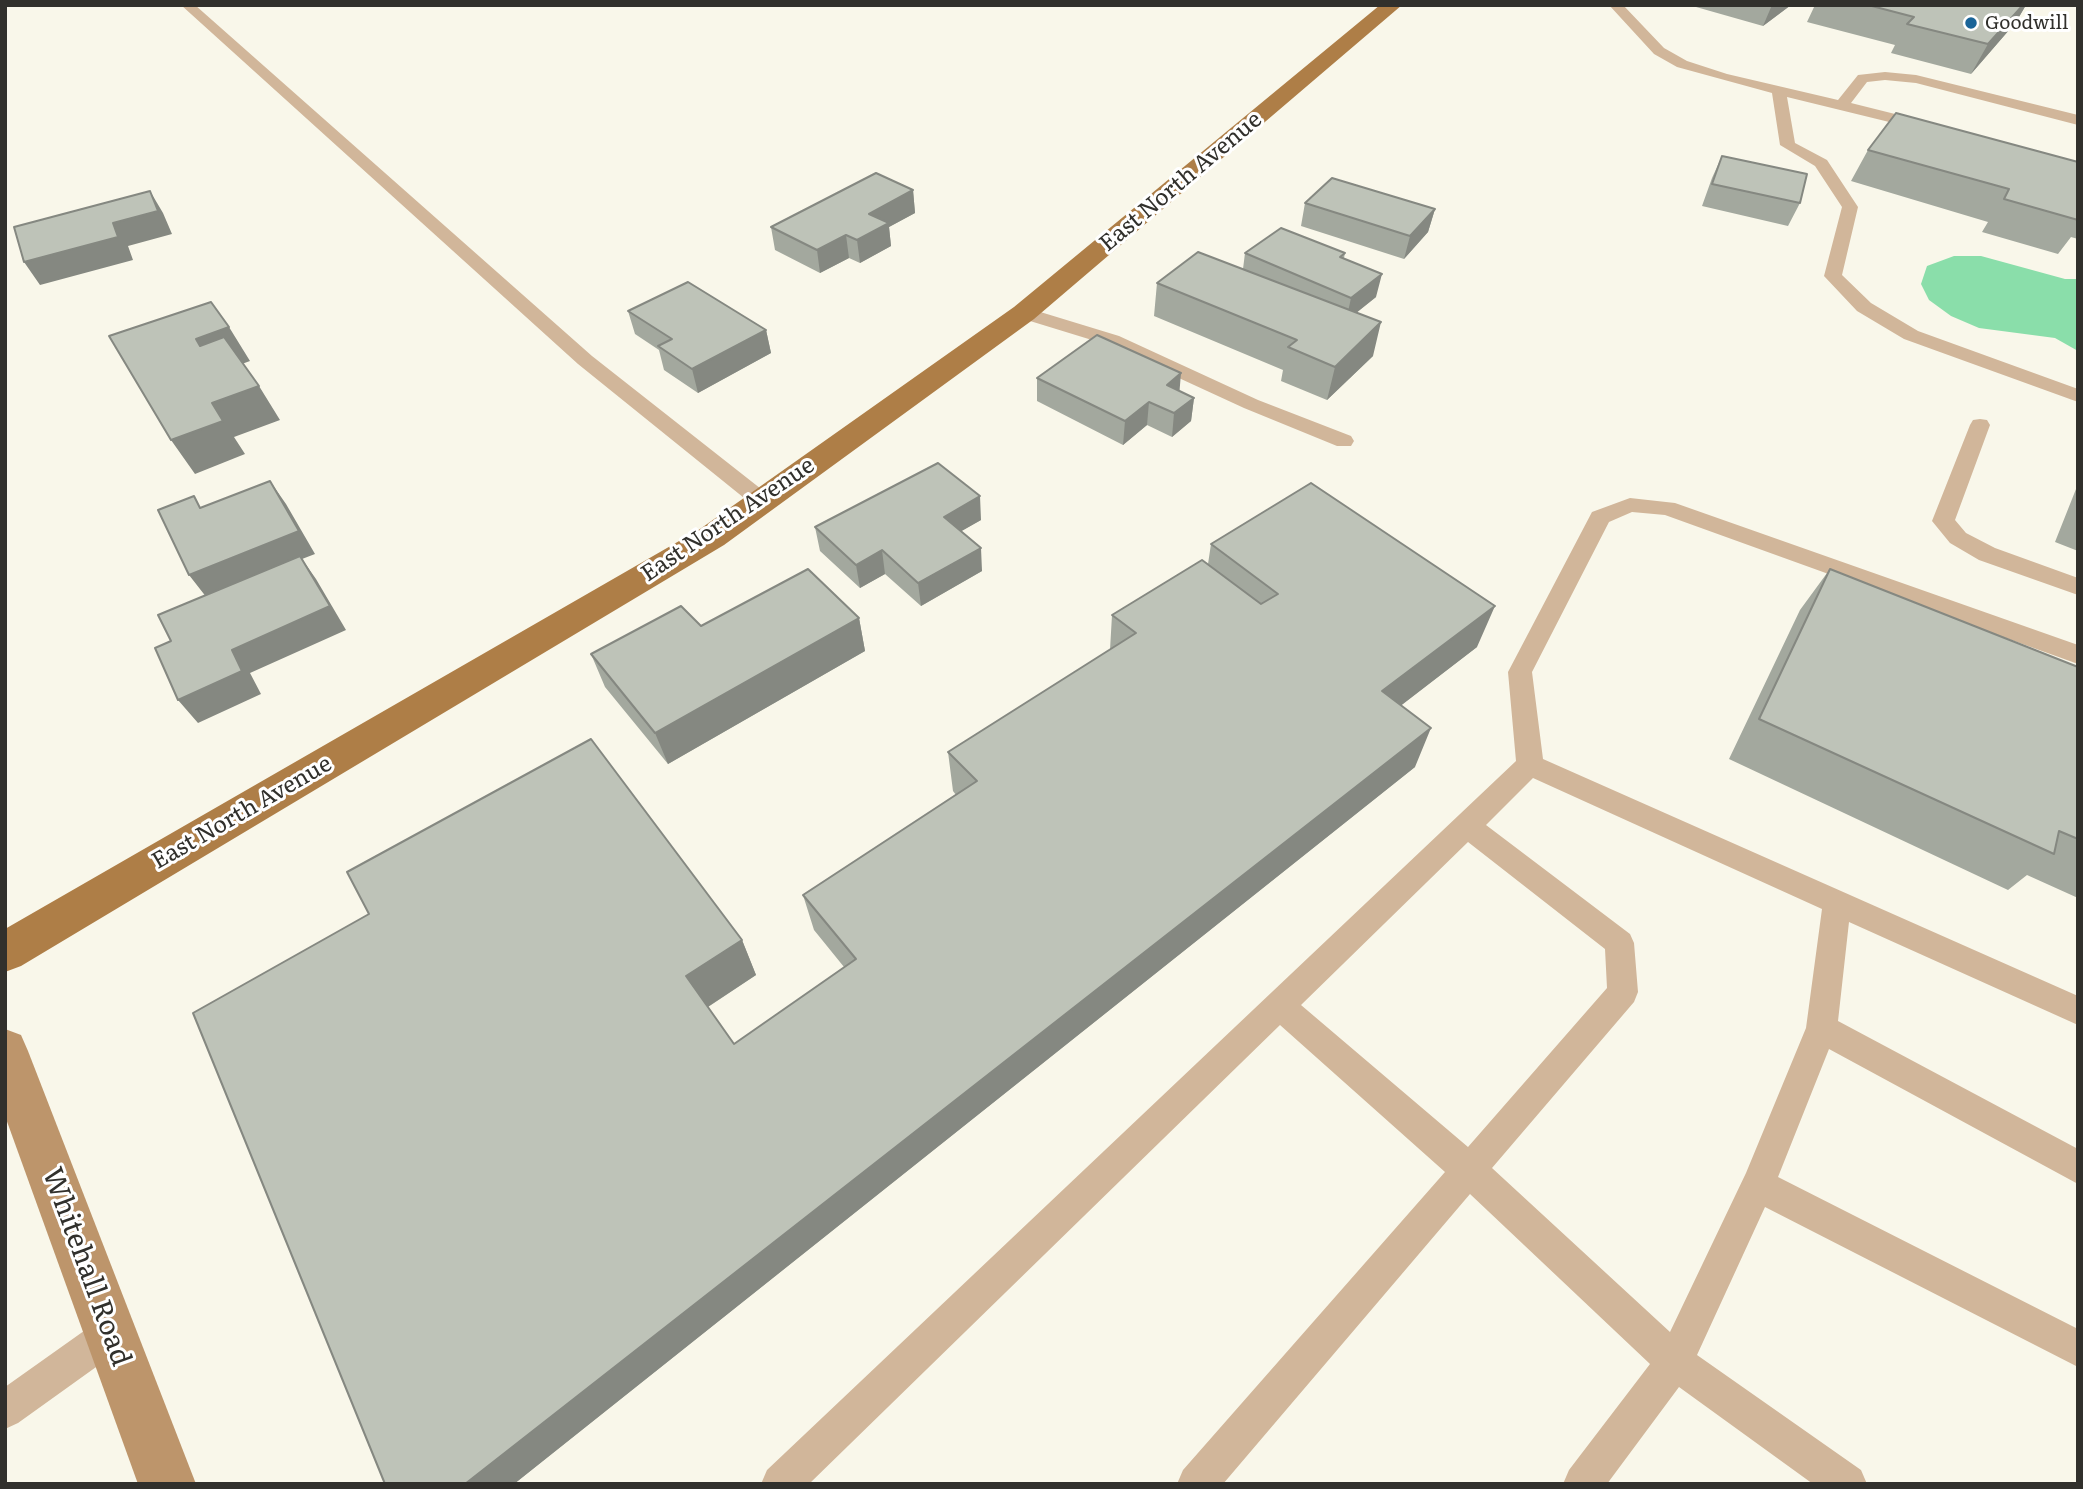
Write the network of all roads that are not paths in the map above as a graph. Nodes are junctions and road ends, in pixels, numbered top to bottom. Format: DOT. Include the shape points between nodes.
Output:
graph roads {
  1 [pos="187,5"];
  2 [pos="1392,5"];
  3 [pos="1615,5"];
  4 [pos="1779,91"];
  5 [pos="1842,105"];
  6 [pos="2078,120"];
  7 [pos="1935,128"];
  8 [pos="1024,313"];
  9 [pos="2078,396"];
  10 [pos="1980,425"];
  11 [pos="1345,441"];
  12 [pos="762,501"];
  13 [pos="2078,587"];
  14 [pos="2078,655"];
  15 [pos="1530,765"];
  16 [pos="1466,825"];
  17 [pos="1837,902"];
  18 [pos="5,952"];
  19 [pos="1279,1005"];
  20 [pos="2078,1010"];
  21 [pos="1822,1028"];
  22 [pos="5,1051"];
  23 [pos="2078,1167"];
  24 [pos="1469,1170"];
  25 [pos="1758,1185"];
  26 [pos="111,1334"];
  27 [pos="2078,1349"];
  28 [pos="1675,1362"];
  29 [pos="5,1410"];
  30 [pos="167,1484"];
  31 [pos="781,1484"];
  32 [pos="1197,1484"];
  33 [pos="1583,1484"];
  34 [pos="1847,1484"];
  1 -- 12 [label="lane" via="585,360"];
  2 -- 8 [label="main road, East North Avenue"];
  3 -- 4 [label="lane" via="1659,51 1682,64"];
  4 -- 5 [label="lane"];
  4 -- 9 [label="lane" via="1788,145 1821,163 1850,207 1833,276 1864,307 1912,335"];
  5 -- 6 [label="lane" via="1863,78 1885,76 1916,79"];
  5 -- 7 [label="lane"];
  8 -- 11 [label="lane" via="1112,340"];
  8 -- 12 [label="main road, East North Avenue"];
  10 -- 13 [label="lane" via="1943,521 1958,538 1987,554"];
  12 -- 18 [label="main road, East North Avenue" via="712,537"];
  14 -- 15 [label="lane" via="1667,508 1630,505 1600,517 1520,672"];
  15 -- 16 [label="lane"];
  15 -- 17 [label="lane"];
  16 -- 19 [label="lane"];
  16 -- 24 [label="lane" via="1619,943 1623,992"];
  17 -- 20 [label="lane"];
  17 -- 21 [label="lane"];
  19 -- 24 [label="lane"];
  19 -- 31 [label="lane"];
  21 -- 23 [label="lane"];
  21 -- 25 [label="lane"];
  22 -- 26 [label="main road, Whitehall Road"];
  24 -- 28 [label="lane"];
  24 -- 32 [label="lane"];
  25 -- 27 [label="lane"];
  25 -- 28 [label="lane"];
  26 -- 29 [label="lane"];
  26 -- 30 [label="main road, Whitehall Road"];
  28 -- 33 [label="lane"];
  28 -- 34 [label="lane"];
}
